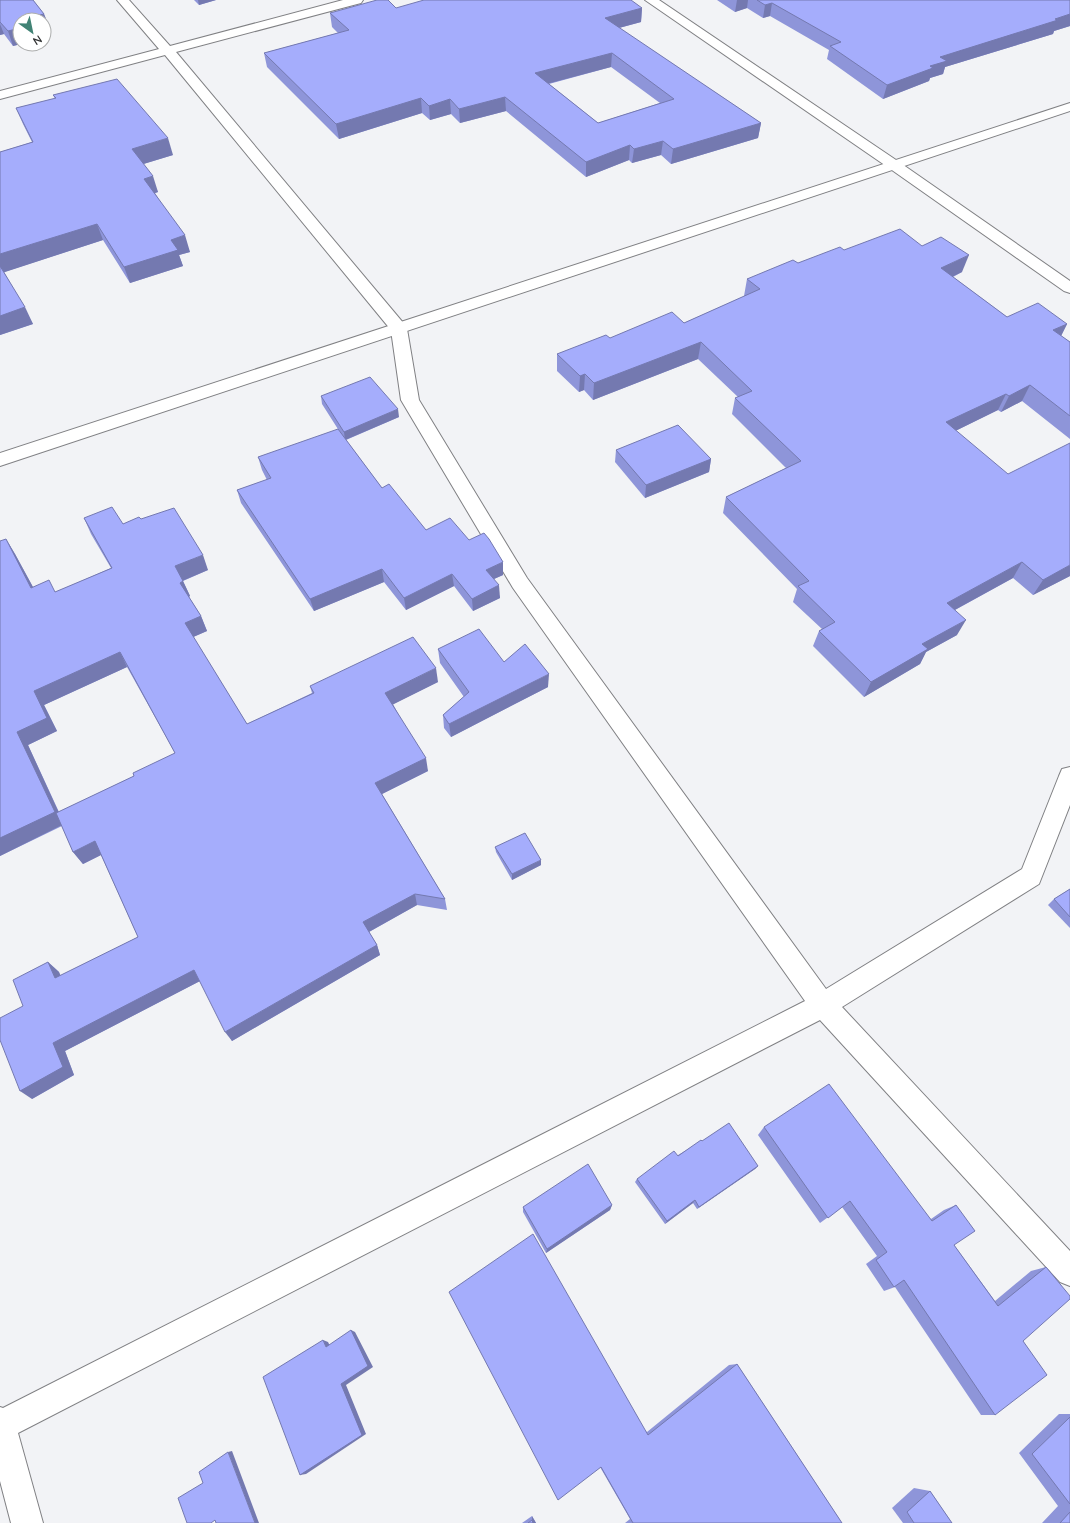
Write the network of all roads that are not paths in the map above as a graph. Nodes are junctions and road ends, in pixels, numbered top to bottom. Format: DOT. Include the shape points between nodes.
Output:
graph roads {
  1 [pos="123,0"];
  2 [pos="357,0"];
  3 [pos="651,0"];
  4 [pos="168,51"];
  5 [pos="0,95"];
  6 [pos="1070,107"];
  7 [pos="894,165"];
  8 [pos="1070,288"];
  9 [pos="399,329"];
  10 [pos="0,460"];
  11 [pos="1070,776"];
  12 [pos="823,1005"];
  13 [pos="1070,1272"];
  14 [pos="0,1425"];
  15 [pos="27,1523"];
  1 -- 4 [label="street"];
  2 -- 4 [label="street"];
  3 -- 7 [label="street"];
  4 -- 5 [label="street"];
  4 -- 9 [label="street"];
  6 -- 7 [label="street"];
  7 -- 8 [label="street"];
  7 -- 9 [label="street"];
  9 -- 10 [label="street"];
  9 -- 12 [label="street" via="410,400 520,582"];
  11 -- 12 [label="street" via="1031,876"];
  12 -- 13 [label="street"];
  12 -- 14 [label="street"];
  14 -- 15 [label="street"];
}
